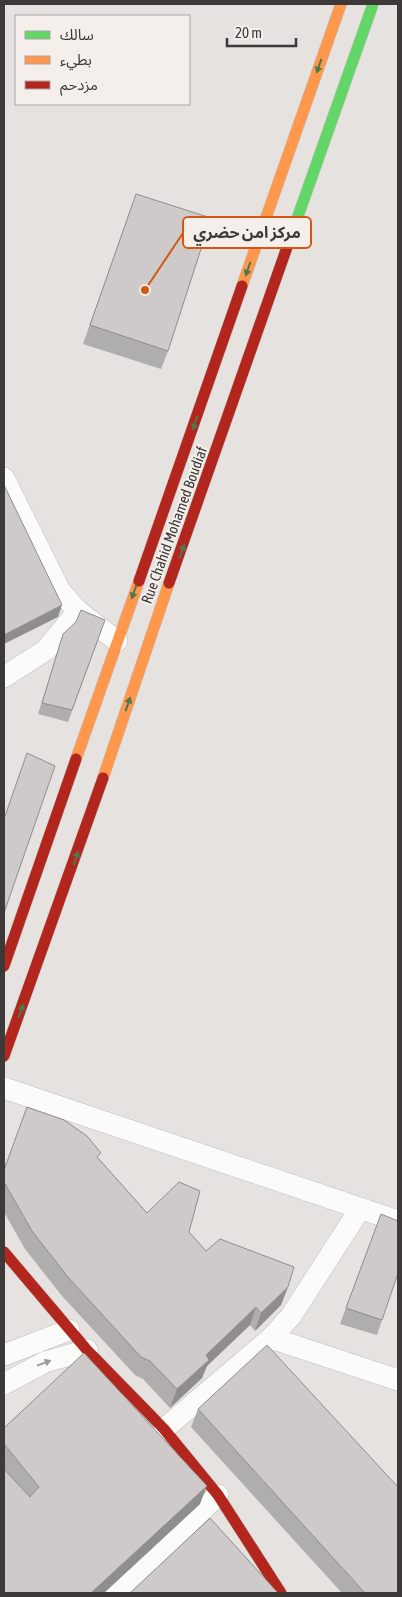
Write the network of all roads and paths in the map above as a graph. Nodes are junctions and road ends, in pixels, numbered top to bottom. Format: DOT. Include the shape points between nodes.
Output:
graph roads {
  1 [pos="341,4"];
  2 [pos="373,4"];
  3 [pos="4,478"];
  4 [pos="78,612"];
  5 [pos="117,641"];
  6 [pos="4,677"];
  7 [pos="4,966"];
  8 [pos="4,1056"];
  9 [pos="4,1088"];
  10 [pos="360,1209"];
  11 [pos="398,1221"];
  12 [pos="4,1252"];
  13 [pos="69,1330"];
  14 [pos="271,1338"];
  15 [pos="87,1350"];
  16 [pos="4,1355"];
  17 [pos="398,1380"];
  18 [pos="4,1384"];
  19 [pos="164,1429"];
  20 [pos="218,1495"];
  21 [pos="116,1593"];
  22 [pos="281,1593"];
  1 -- 5 [label="main road, Rue Chahid Mohamed Boudiaf, one-way"];
  8 -- 2 [label="main road, Rue Chahid Mohamed Boudiaf, one-way"];
  3 -- 4 [label="street" via="52,577"];
  4 -- 5 [label="street"];
  4 -- 6 [label="street" via="46,650"];
  5 -- 7 [label="main road, Rue Chahid Mohamed Boudiaf"];
  9 -- 10 [label="street"];
  10 -- 11 [label="street"];
  10 -- 14 [label="street" via="290,1316"];
  12 -- 13 [label="main road"];
  13 -- 15 [label="main road"];
  13 -- 16 [label="street"];
  14 -- 17 [label="street"];
  14 -- 19 [label="street"];
  18 -- 15 [label="street, one-way" via="32,1367"];
  15 -- 19 [label="main road"];
  19 -- 20 [label="main road"];
  20 -- 21 [label="street"];
  20 -- 22 [label="main road"];
}
